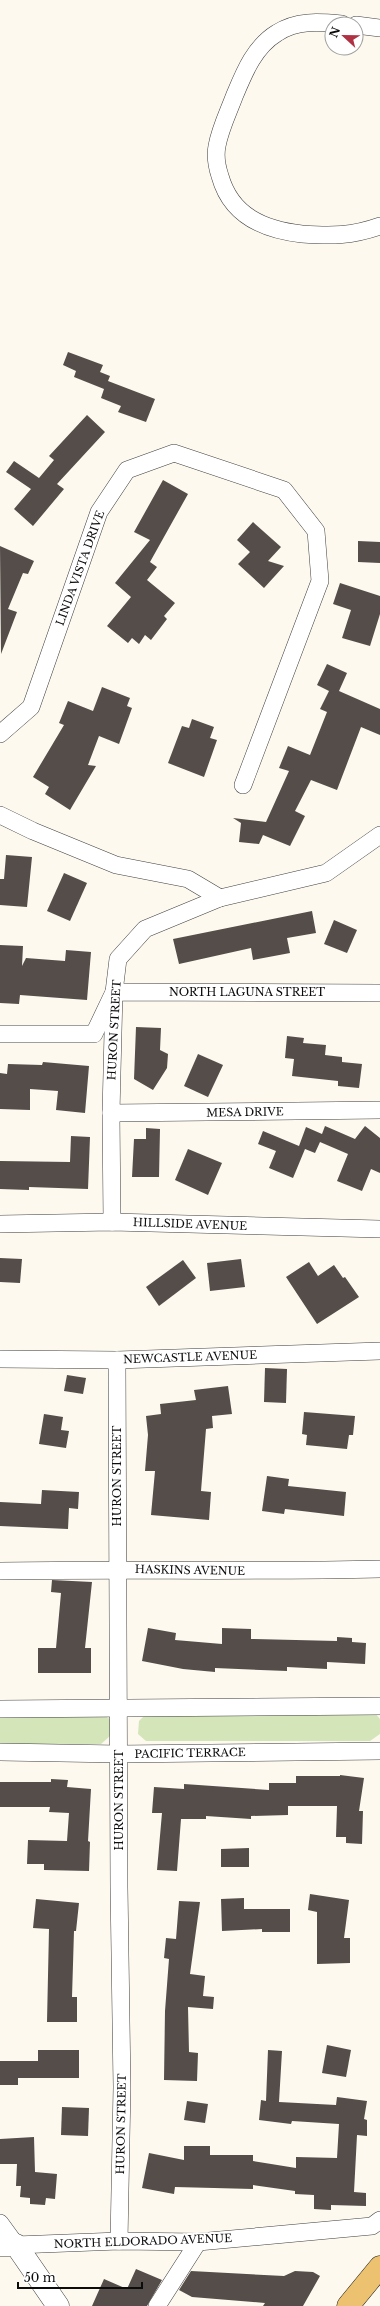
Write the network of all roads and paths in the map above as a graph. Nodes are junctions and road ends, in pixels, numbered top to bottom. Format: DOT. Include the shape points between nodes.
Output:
graph roads {
  1 [pos="324,22"];
  2 [pos="364,26"];
  3 [pos="380,28"];
  4 [pos="380,226"];
  5 [pos="0,734"];
  6 [pos="243,785"];
  7 [pos="0,815"];
  8 [pos="380,836"];
  9 [pos="220,898"];
  10 [pos="114,992"];
  11 [pos="380,993"];
  12 [pos="0,1034"];
  13 [pos="380,1110"];
  14 [pos="111,1113"];
  15 [pos="112,1222"];
  16 [pos="0,1224"];
  17 [pos="380,1229"];
  18 [pos="380,1351"];
  19 [pos="0,1359"];
  20 [pos="117,1360"];
  21 [pos="118,1569"];
  22 [pos="380,1569"];
  23 [pos="0,1572"];
  24 [pos="380,1706"];
  25 [pos="118,1708"];
  26 [pos="0,1709"];
  27 [pos="380,1751"];
  28 [pos="0,1752"];
  29 [pos="119,1754"];
  30 [pos="380,2220"];
  31 [pos="0,2223"];
  32 [pos="119,2241"];
  33 [pos="198,2242"];
  34 [pos="8,2245"];
  35 [pos="380,2267"];
  36 [pos="58,2306"];
  37 [pos="157,2306"];
  38 [pos="348,2306"];
  1 -- 4 [label="street" via="295,24 266,40 252,57 217,146 217,166 224,191 233,205 267,228 323,235 358,234"];
  2 -- 3 [label="street"];
  5 -- 6 [label="street, LINDA VISTA DRIVE" via="31,707 99,512 126,470 174,453 284,490 316,531 320,581"];
  7 -- 9 [label="street" via="116,865 188,879"];
  8 -- 9 [label="street, HURON STREET" via="326,873"];
  9 -- 10 [label="street, HURON STREET" via="145,929 118,959"];
  10 -- 11 [label="street, NORTH LAGUNA STREET"];
  10 -- 12 [label="street" via="94,1034"];
  10 -- 14 [label="street, HURON STREET"];
  13 -- 14 [label="street, MESA DRIVE"];
  14 -- 15 [label="street, HURON STREET"];
  15 -- 16 [label="street, HILLSIDE AVENUE"];
  15 -- 17 [label="street, HILLSIDE AVENUE"];
  18 -- 20 [label="street, NEWCASTLE AVENUE"];
  19 -- 20 [label="street, NEWCASTLE AVENUE"];
  20 -- 21 [label="street, HURON STREET"];
  21 -- 22 [label="street, HASKINS AVENUE" via="265,1572"];
  21 -- 23 [label="street, HASKINS AVENUE"];
  21 -- 25 [label="street, HURON STREET"];
  24 -- 25 [label="street"];
  25 -- 26 [label="street"];
  25 -- 29 [label="street, HURON STREET"];
  27 -- 29 [label="street, PACIFIC TERRACE"];
  28 -- 29 [label="street, PACIFIC TERRACE"];
  29 -- 32 [label="street, HURON STREET" via="122,2087"];
  30 -- 33 [label="street, NORTH ELDORADO AVENUE" via="372,2226"];
  31 -- 34 [label="street"];
  32 -- 33 [label="street, NORTH ELDORADO AVENUE"];
  32 -- 34 [label="street, NORTH ELDORADO AVENUE"];
  33 -- 37 [label="street"];
  34 -- 36 [label="street"];
  35 -- 38 [label="main road"];
}
